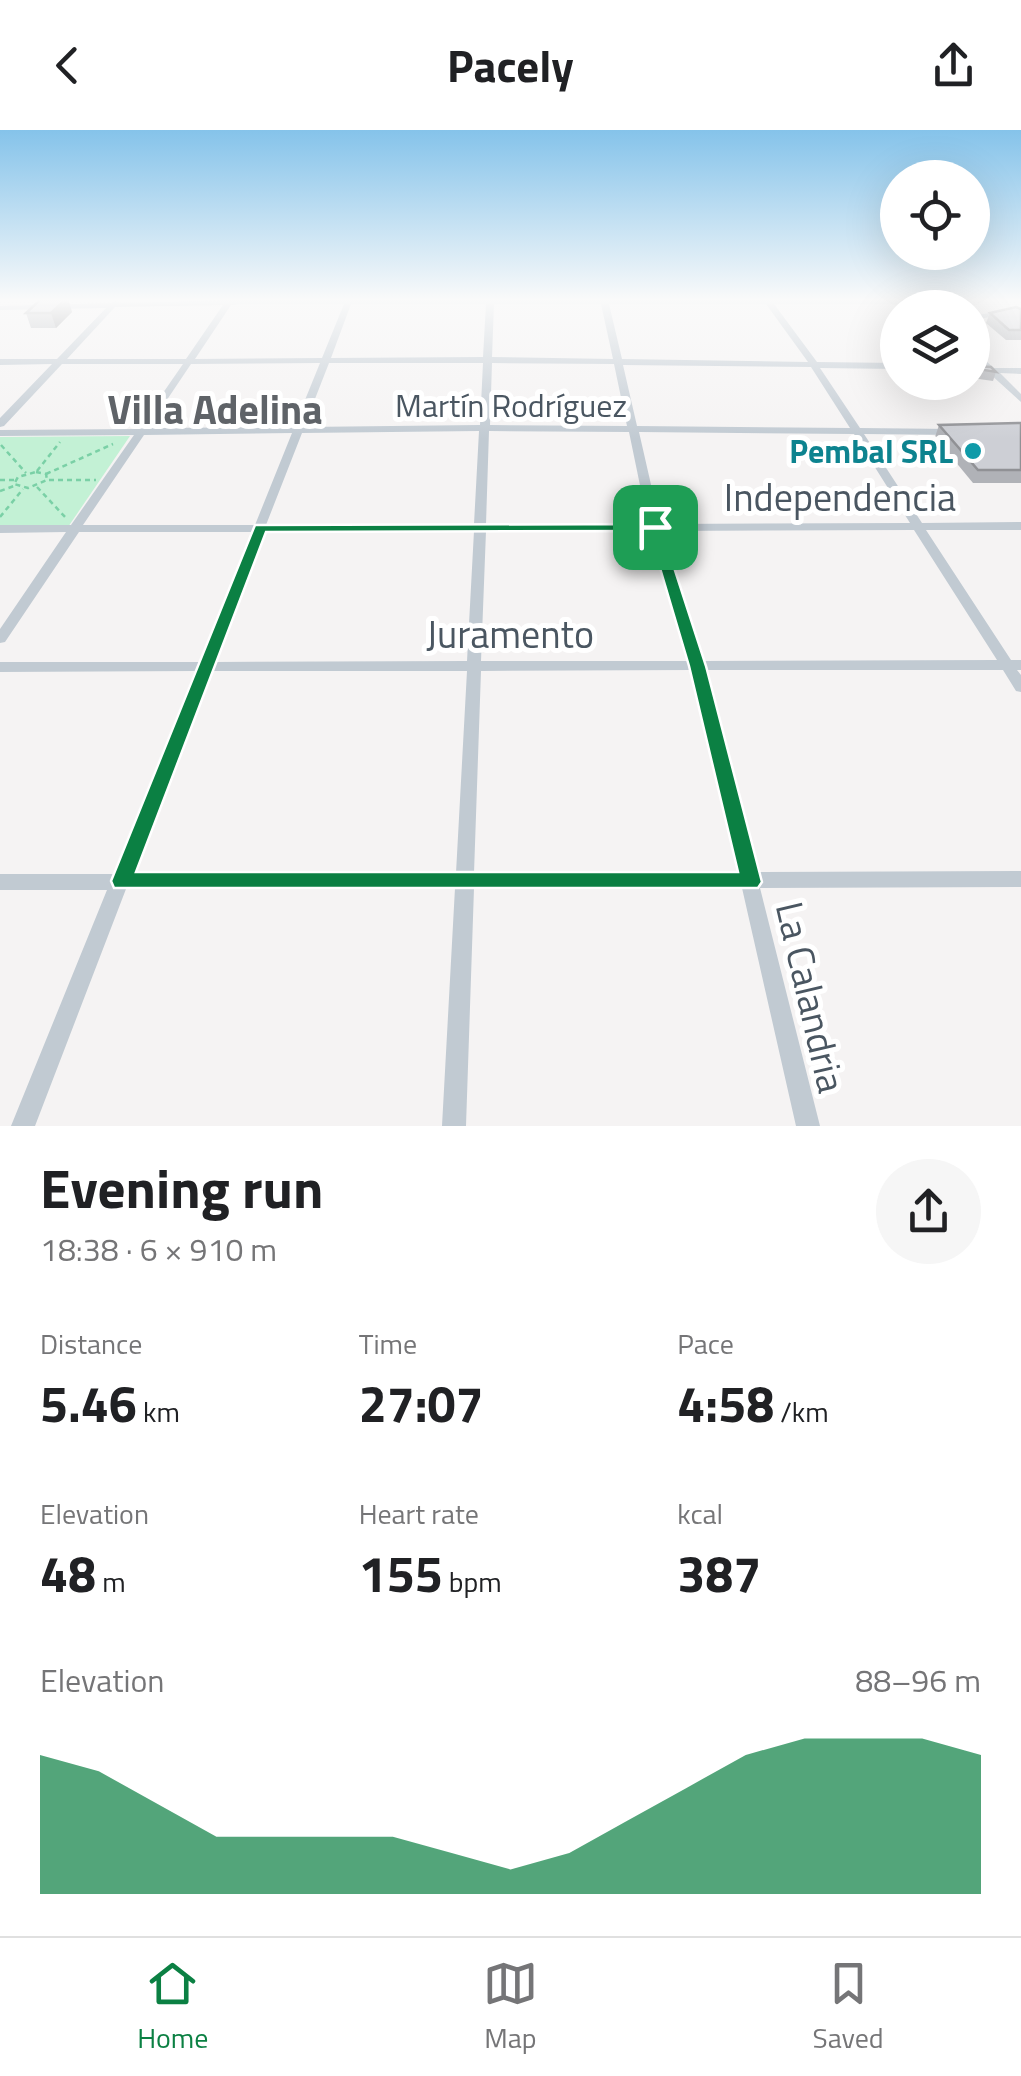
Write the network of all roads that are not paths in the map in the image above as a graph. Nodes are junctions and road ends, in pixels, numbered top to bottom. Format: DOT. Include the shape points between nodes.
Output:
graph roads {
  1 [pos="73,345"];
  2 [pos="197,345"];
  3 [pos="329,345"];
  4 [pos="488,345"];
  5 [pos="615,345"];
  6 [pos="801,345"];
  7 [pos="323,359"];
  8 [pos="186,360"];
  9 [pos="487,360"];
  10 [pos="58,361"];
  11 [pos="0,362"];
  12 [pos="619,362"];
  13 [pos="814,362"];
  14 [pos="880,365"];
  15 [pos="992,371"];
  16 [pos="1021,371"];
  17 [pos="1021,399"];
  18 [pos="0,424"];
  19 [pos="484,428"];
  20 [pos="296,430"];
  21 [pos="634,431"];
  22 [pos="139,432"];
  23 [pos="858,432"];
  24 [pos="967,432"];
  25 [pos="0,433"];
  26 [pos="916,526"];
  27 [pos="1021,526"];
  28 [pos="479,527"];
  29 [pos="655,527"];
  30 [pos="76,528"];
  31 [pos="260,528"];
  32 [pos="0,529"];
  33 [pos="0,638"];
  34 [pos="1014,665"];
  35 [pos="473,666"];
  36 [pos="698,666"];
  37 [pos="0,667"];
  38 [pos="203,667"];
  39 [pos="1021,688"];
  40 [pos="464,878"];
  41 [pos="1021,879"];
  42 [pos="122,881"];
  43 [pos="0,882"];
  44 [pos="751,882"];
  45 [pos="24,1126"];
  46 [pos="454,1126"];
  47 [pos="808,1126"];
  1 -- 10 [label="street"];
  2 -- 8 [label="street"];
  3 -- 7 [label="street"];
  4 -- 9 [label="street"];
  5 -- 12 [label="street, La Calandria"];
  6 -- 13 [label="street"];
  7 -- 8 [label="street"];
  7 -- 9 [label="street"];
  7 -- 20 [label="street"];
  8 -- 10 [label="street"];
  8 -- 22 [label="street"];
  9 -- 12 [label="street"];
  9 -- 19 [label="street"];
  10 -- 11 [label="street"];
  10 -- 18 [label="street"];
  12 -- 13 [label="street"];
  12 -- 21 [label="street, La Calandria"];
  13 -- 14 [label="street"];
  13 -- 23 [label="street"];
  15 -- 16 [label="street"];
  15 -- 17 [label="street"];
  19 -- 20 [label="street, Martín Rodríguez"];
  19 -- 21 [label="street, Martín Rodríguez"];
  19 -- 28 [label="street"];
  20 -- 22 [label="street, Martín Rodríguez"];
  20 -- 31 [label="street"];
  21 -- 23 [label="street, Martín Rodríguez"];
  21 -- 29 [label="street, La Calandria"];
  22 -- 25 [label="street, Martín Rodríguez"];
  22 -- 30 [label="street"];
  23 -- 24 [label="street, Martín Rodríguez"];
  23 -- 26 [label="street"];
  26 -- 27 [label="street, Independencia"];
  26 -- 29 [label="street, Independencia"];
  26 -- 34 [label="street"];
  28 -- 29 [label="street, Independencia"];
  28 -- 31 [label="street, Independencia"];
  28 -- 35 [label="street"];
  29 -- 36 [label="street, La Calandria"];
  30 -- 31 [label="street, Independencia"];
  30 -- 32 [label="street, Independencia"];
  30 -- 33 [label="street"];
  31 -- 38 [label="street"];
  34 -- 36 [label="street, Juramento"];
  34 -- 39 [label="street"];
  35 -- 36 [label="street, Juramento"];
  35 -- 38 [label="street, Juramento"];
  35 -- 40 [label="street"];
  36 -- 44 [label="street, La Calandria"];
  37 -- 38 [label="street, Juramento"];
  38 -- 42 [label="street"];
  40 -- 42 [label="street"];
  40 -- 44 [label="street"];
  40 -- 46 [label="street"];
  41 -- 44 [label="street"];
  42 -- 43 [label="street"];
  42 -- 45 [label="street"];
  44 -- 47 [label="street, La Calandria"];
}
